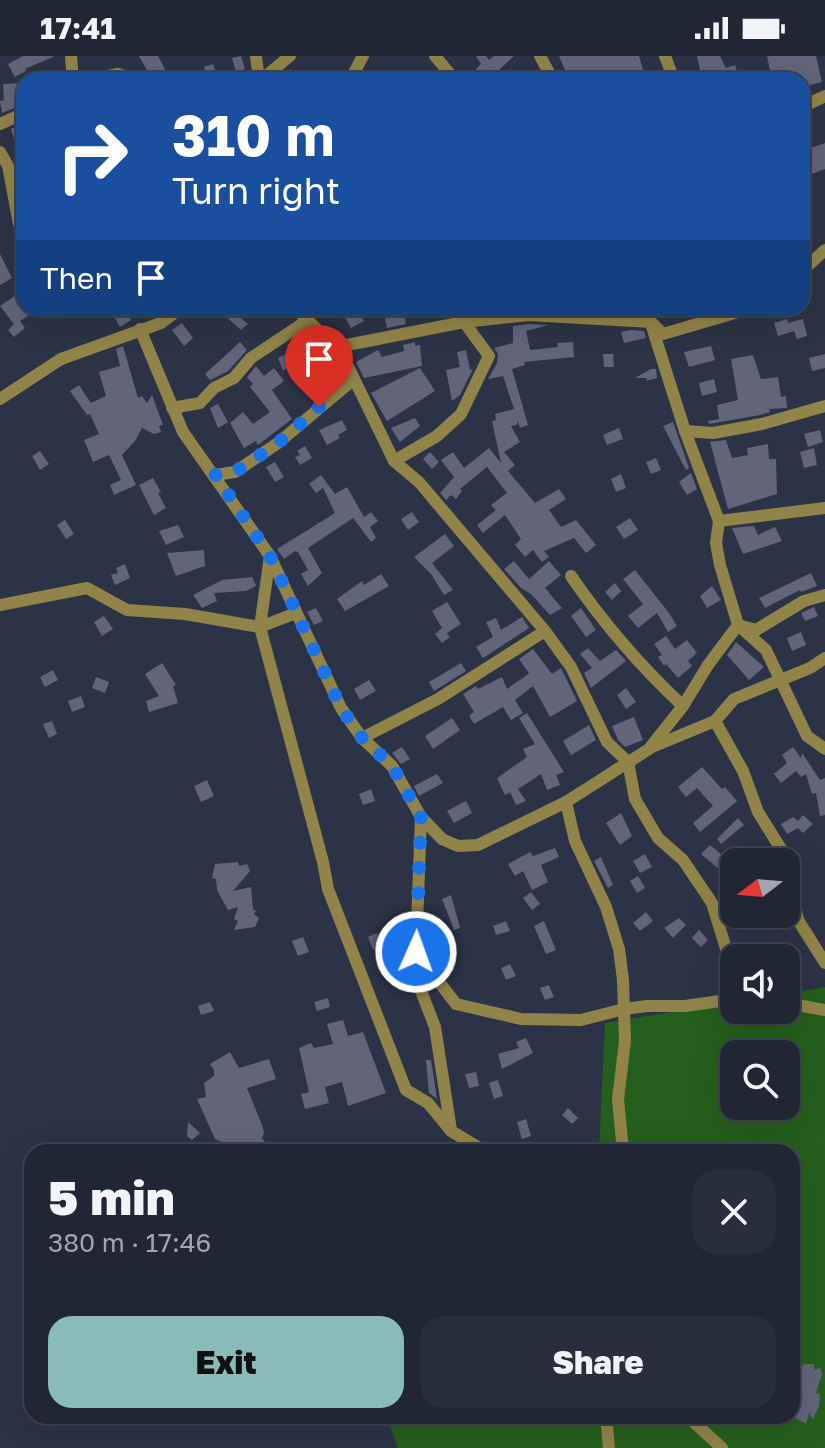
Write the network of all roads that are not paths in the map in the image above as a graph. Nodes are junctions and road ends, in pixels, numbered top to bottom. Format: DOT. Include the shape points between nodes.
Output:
graph roads {
  1 [pos="290,56"];
  2 [pos="435,56"];
  3 [pos="270,72"];
  4 [pos="448,72"];
  5 [pos="0,152"];
  6 [pos="16,208"];
  7 [pos="825,250"];
  8 [pos="810,264"];
  9 [pos="170,316"];
  10 [pos="304,316"];
  11 [pos="520,316"];
  12 [pos="546,316"];
  13 [pos="649,316"];
  14 [pos="724,316"];
  15 [pos="308,320"];
  16 [pos="464,322"];
  17 [pos="651,322"];
  18 [pos="140,329"];
  19 [pos="341,352"];
  20 [pos="353,380"];
  21 [pos="0,399"];
  22 [pos="825,406"];
  23 [pos="172,408"];
  24 [pos="685,431"];
  25 [pos="394,461"];
  26 [pos="215,475"];
  27 [pos="825,508"];
  28 [pos="719,521"];
  29 [pos="270,556"];
  30 [pos="571,576"];
  31 [pos="825,595"];
  32 [pos="0,605"];
  33 [pos="296,613"];
  34 [pos="738,625"];
  35 [pos="260,627"];
  36 [pos="545,631"];
  37 [pos="825,658"];
  38 [pos="780,679"];
  39 [pos="683,706"];
  40 [pos="715,721"];
  41 [pos="362,738"];
  42 [pos="649,749"];
  43 [pos="825,749"];
  44 [pos="628,762"];
  45 [pos="566,802"];
  46 [pos="421,817"];
  47 [pos="725,944"];
  48 [pos="416,952"];
  49 [pos="825,963"];
  50 [pos="720,1001"];
  51 [pos="800,1006"];
  52 [pos="624,1009"];
  53 [pos="825,1010"];
  54 [pos="451,1131"];
  55 [pos="473,1144"];
  56 [pos="622,1144"];
  57 [pos="607,1424"];
  58 [pos="696,1424"];
  59 [pos="609,1448"];
  60 [pos="722,1448"];
  1 -- 3 [label="street"];
  2 -- 4 [label="street"];
  5 -- 6 [label="street"];
  7 -- 8 [label="street"];
  9 -- 18 [label="street"];
  10 -- 15 [label="street"];
  11 -- 16 [label="street"];
  12 -- 17 [label="street"];
  13 -- 17 [label="street"];
  14 -- 17 [label="street" via="663,334"];
  15 -- 19 [label="street"];
  15 -- 23 [label="street" via="251,358 200,403"];
  16 -- 19 [label="street" via="347,345"];
  16 -- 25 [label="street" via="489,356 461,414 437,436"];
  17 -- 24 [label="street"];
  18 -- 21 [label="street" via="61,359"];
  18 -- 23 [label="street"];
  19 -- 20 [label="street"];
  20 -- 25 [label="street"];
  20 -- 26 [label="street" via="278,443 235,472"];
  22 -- 24 [label="street" via="737,429"];
  23 -- 26 [label="street"];
  24 -- 28 [label="street"];
  25 -- 36 [label="street" via="419,482"];
  26 -- 29 [label="street"];
  27 -- 28 [label="street"];
  28 -- 34 [label="street" via="718,554"];
  29 -- 33 [label="street"];
  29 -- 35 [label="street"];
  30 -- 39 [label="street" via="606,626"];
  31 -- 34 [label="street" via="804,601 756,630"];
  32 -- 35 [label="street" via="87,588 127,610"];
  33 -- 35 [label="street"];
  33 -- 41 [label="street" via="341,708"];
  34 -- 38 [label="street" via="766,650"];
  34 -- 39 [label="street"];
  35 -- 54 [label="street" via="333,903 406,1090 428,1103"];
  36 -- 41 [label="street" via="438,699"];
  36 -- 44 [label="street" via="571,667 607,742"];
  37 -- 38 [label="street"];
  38 -- 40 [label="street" via="734,699"];
  38 -- 43 [label="street" via="807,736"];
  39 -- 42 [label="street"];
  40 -- 42 [label="street"];
  40 -- 49 [label="street" via="786,857 798,920"];
  41 -- 46 [label="street" via="392,766"];
  42 -- 44 [label="street"];
  44 -- 45 [label="street"];
  44 -- 47 [label="street" via="635,799 658,838 683,860 712,903"];
  45 -- 46 [label="street" via="478,845 458,846 442,839"];
  45 -- 52 [label="street" via="575,841 619,949"];
  46 -- 48 [label="street"];
  48 -- 52 [label="street" via="456,1004 521,1019 581,1020"];
  48 -- 54 [label="street" via="421,991 435,1027"];
  50 -- 52 [label="street"];
  51 -- 53 [label="street"];
  52 -- 56 [label="street" via="618,1099"];
  54 -- 55 [label="street"];
  57 -- 59 [label="street"];
  58 -- 60 [label="street"];
}
